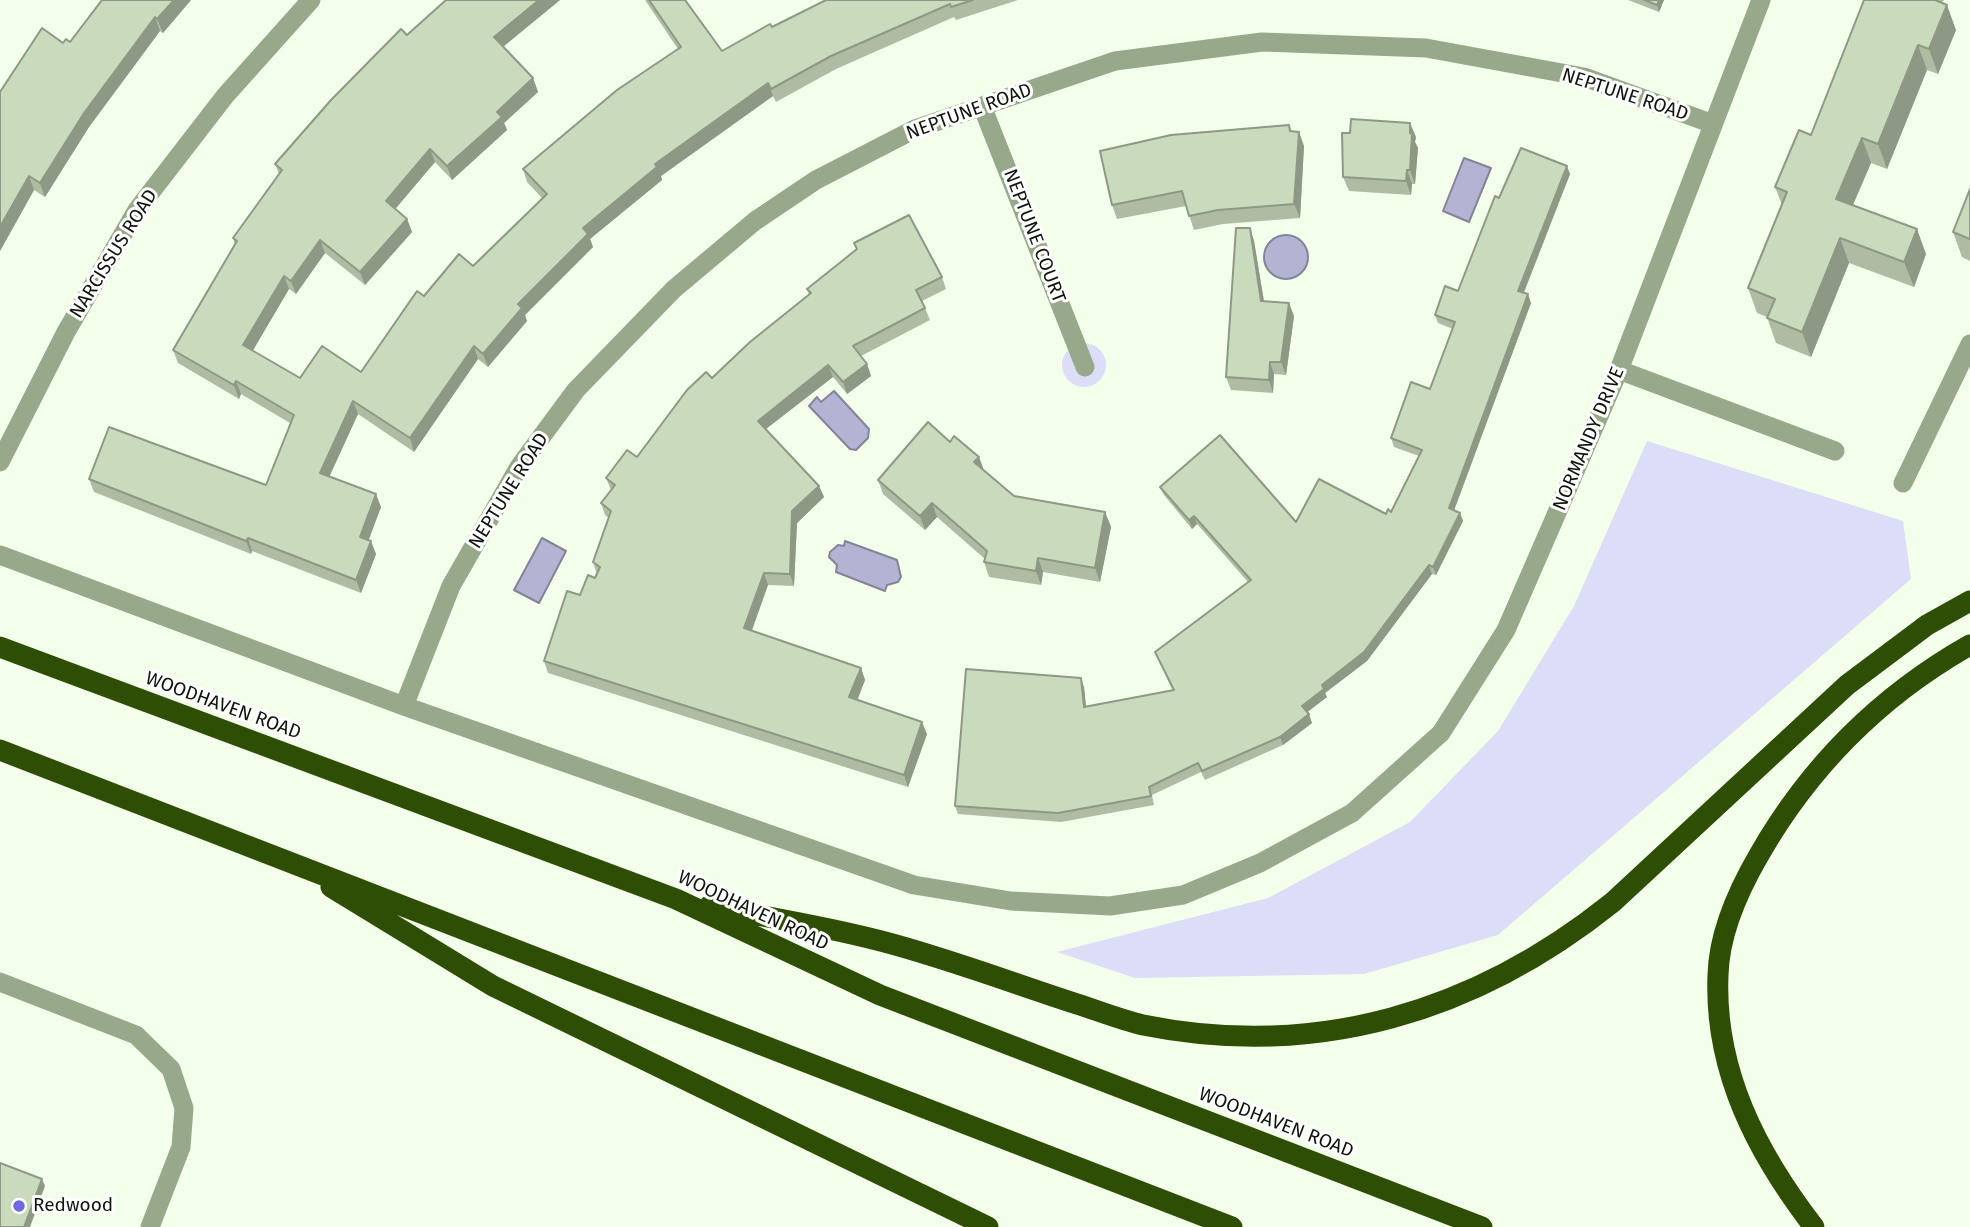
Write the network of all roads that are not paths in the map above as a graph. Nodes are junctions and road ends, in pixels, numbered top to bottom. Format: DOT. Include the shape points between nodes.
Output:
graph roads {
  1 [pos="311,0"];
  2 [pos="1761,0"];
  3 [pos="982,106"];
  4 [pos="1713,124"];
  5 [pos="1970,344"];
  6 [pos="1085,367"];
  7 [pos="1619,370"];
  8 [pos="1835,452"];
  9 [pos="0,462"];
  10 [pos="1903,483"];
  11 [pos="0,555"];
  12 [pos="1970,601"];
  13 [pos="1970,645"];
  14 [pos="0,647"];
  15 [pos="404,706"];
  16 [pos="0,750"];
  17 [pos="285,858"];
  18 [pos="676,899"];
  19 [pos="0,982"];
  20 [pos="150,1227"];
  21 [pos="988,1227"];
  22 [pos="1232,1227"];
  23 [pos="1482,1227"];
  24 [pos="1814,1227"];
  1 -- 9 [label="street, NARCISSUS ROAD" via="225,96 137,210 66,332"];
  2 -- 4 [label="street, NORMANDY DRIVE"];
  3 -- 4 [label="street, NEPTUNE ROAD" via="1115,61 1262,42 1426,48 1584,77"];
  3 -- 6 [label="street, NEPTUNE COURT"];
  3 -- 15 [label="street, NEPTUNE ROAD" via="915,129 816,180 755,221 674,289 584,381 519,467 451,586"];
  4 -- 7 [label="street, NORMANDY DRIVE"];
  5 -- 10 [label="street"];
  7 -- 8 [label="street"];
  7 -- 15 [label="street, NORMANDY DRIVE" via="1506,630 1441,733 1352,813 1260,863 1183,895 1110,906 1011,901 914,885"];
  11 -- 15 [label="street"];
  12 -- 18 [label="highway" via="1927,625 1847,685 1578,930 1488,983 1384,1021 1279,1037 1222,1037 1141,1024 881,941"];
  13 -- 24 [label="highway" via="1872,714 1803,786 1749,872 1723,941 1719,1012 1734,1088 1766,1160"];
  14 -- 18 [label="highway, WOODHAVEN ROAD"];
  16 -- 17 [label="highway"];
  17 -- 21 [label="highway" via="493,986"];
  17 -- 22 [label="highway"];
  18 -- 23 [label="highway, WOODHAVEN ROAD" via="880,995"];
  19 -- 20 [label="street" via="136,1035 171,1069 184,1108 181,1147"];
}
